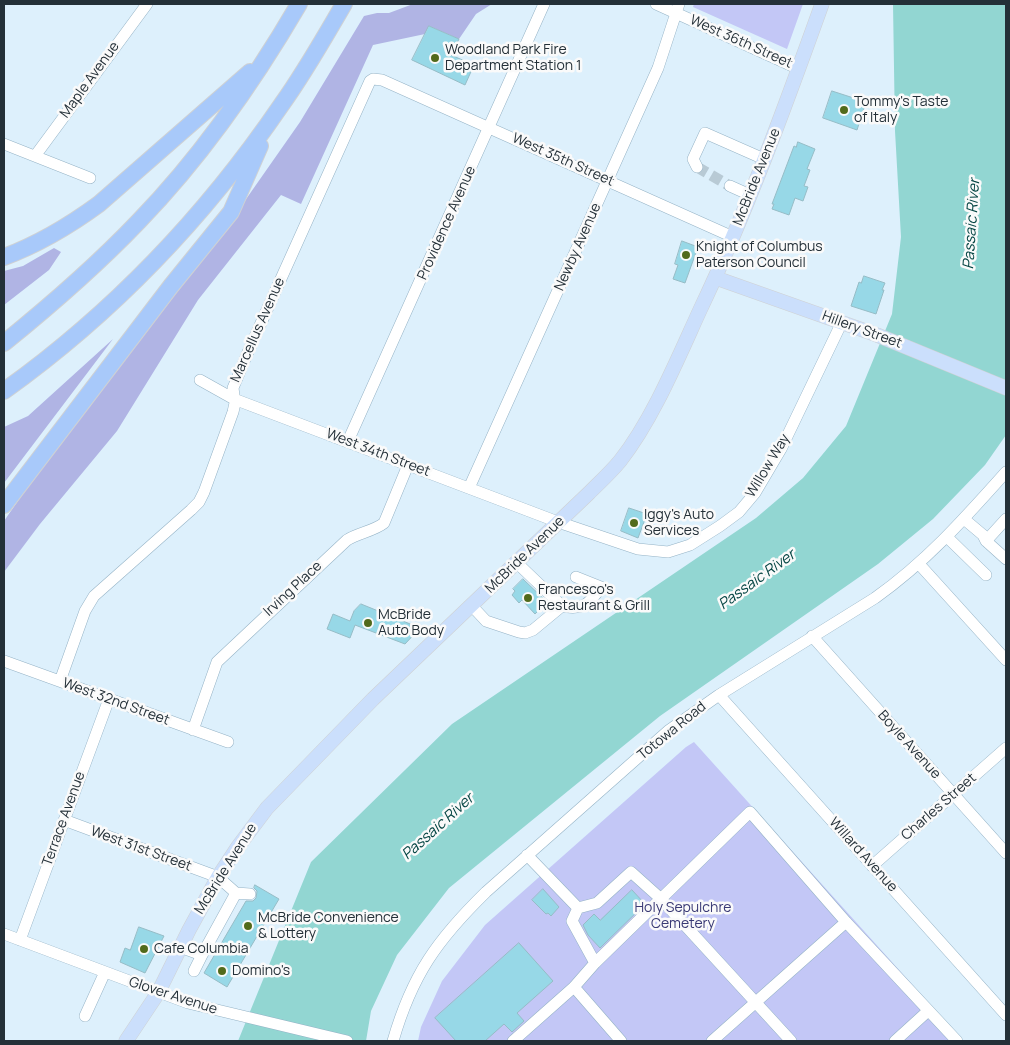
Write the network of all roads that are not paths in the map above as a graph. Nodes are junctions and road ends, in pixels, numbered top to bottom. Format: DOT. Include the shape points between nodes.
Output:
graph roads {
  1 [pos="147,4"];
  2 [pos="299,4"];
  3 [pos="344,4"];
  4 [pos="544,4"];
  5 [pos="656,4"];
  6 [pos="822,4"];
  7 [pos="678,8"];
  8 [pos="267,57"];
  9 [pos="799,69"];
  10 [pos="392,84"];
  11 [pos="274,117"];
  12 [pos="490,128"];
  13 [pos="4,144"];
  14 [pos="35,156"];
  15 [pos="764,159"];
  16 [pos="698,167"];
  17 [pos="90,178"];
  18 [pos="608,180"];
  19 [pos="730,186"];
  20 [pos="750,195"];
  21 [pos="733,237"];
  22 [pos="4,257"];
  23 [pos="716,278"];
  24 [pos="842,322"];
  25 [pos="4,343"];
  26 [pos="200,380"];
  27 [pos="1006,388"];
  28 [pos="4,391"];
  29 [pos="234,399"];
  30 [pos="348,441"];
  31 [pos="408,465"];
  32 [pos="1006,472"];
  33 [pos="469,488"];
  34 [pos="4,505"];
  35 [pos="964,519"];
  36 [pos="1006,519"];
  37 [pos="558,522"];
  38 [pos="947,537"];
  39 [pos="986,541"];
  40 [pos="1006,559"];
  41 [pos="517,563"];
  42 [pos="919,564"];
  43 [pos="986,575"];
  44 [pos="576,577"];
  45 [pos="472,606"];
  46 [pos="562,606"];
  47 [pos="812,636"];
  48 [pos="1006,660"];
  49 [pos="4,661"];
  50 [pos="60,681"];
  51 [pos="719,695"];
  52 [pos="109,699"];
  53 [pos="193,730"];
  54 [pos="228,742"];
  55 [pos="1006,748"];
  56 [pos="954,795"];
  57 [pos="64,820"];
  58 [pos="1006,853"];
  59 [pos="528,855"];
  60 [pos="872,866"];
  61 [pos="218,877"];
  62 [pos="236,893"];
  63 [pos="250,894"];
  64 [pos="660,898"];
  65 [pos="578,908"];
  66 [pos="846,922"];
  67 [pos="4,934"];
  68 [pos="20,940"];
  69 [pos="180,947"];
  70 [pos="202,955"];
  71 [pos="594,963"];
  72 [pos="194,970"];
  73 [pos="105,972"];
  74 [pos="574,987"];
  75 [pos="158,993"];
  76 [pos="756,1003"];
  77 [pos="928,1011"];
  78 [pos="1006,1015"];
  79 [pos="85,1016"];
  80 [pos="126,1041"];
  81 [pos="347,1041"];
  82 [pos="393,1041"];
  83 [pos="513,1041"];
  84 [pos="622,1041"];
  85 [pos="712,1041"];
  86 [pos="791,1041"];
  87 [pos="895,1041"];
  88 [pos="957,1041"];
  1 -- 14 [label="street, Maple Avenue"];
  2 -- 8 [label="highway"];
  3 -- 11 [label="highway"];
  4 -- 12 [label="street, Providence Avenue"];
  5 -- 7 [label="street, West 36th Street"];
  6 -- 9 [label="main road, McBride Avenue"];
  7 -- 9 [label="street, West 36th Street"];
  7 -- 18 [label="street, Newby Avenue" via="658,68"];
  8 -- 22 [label="highway" via="99,204 47,238"];
  8 -- 25 [label="highway" via="194,158 140,220 66,292"];
  9 -- 15 [label="main road, McBride Avenue"];
  10 -- 12 [label="street, West 35th Street"];
  10 -- 29 [label="street, Marcellus Avenue" via="377,78 370,81 248,352 233,388"];
  11 -- 28 [label="highway" via="213,196 162,253 77,333"];
  11 -- 34 [label="highway" via="231,212"];
  12 -- 18 [label="street, West 35th Street"];
  12 -- 30 [label="street, Providence Avenue"];
  13 -- 14 [label="street"];
  14 -- 17 [label="street"];
  15 -- 16 [label="street" via="705,134 693,160"];
  15 -- 20 [label="main road, McBride Avenue"];
  18 -- 21 [label="street, West 35th Street"];
  18 -- 33 [label="street, Newby Avenue"];
  19 -- 20 [label="street"];
  20 -- 21 [label="main road, McBride Avenue"];
  21 -- 23 [label="main road, McBride Avenue"];
  23 -- 24 [label="main road, Hillery Street"];
  23 -- 37 [label="main road, McBride Avenue" via="634,442 619,462"];
  24 -- 27 [label="main road, Hillery Street"];
  24 -- 37 [label="street, Willow Way" via="781,448 755,493 739,512 720,526 680,549 655,552"];
  26 -- 29 [label="street, West 34th Street"];
  29 -- 30 [label="street, West 34th Street"];
  29 -- 50 [label="street, Marcellus Avenue" via="233,412 199,502 94,596 85,611"];
  30 -- 31 [label="street, West 34th Street"];
  31 -- 33 [label="street, West 34th Street"];
  31 -- 53 [label="street, Irving Place" via="384,523 347,540 217,662"];
  32 -- 35 [label="street, Totowa Road"];
  33 -- 37 [label="street, West 34th Street"];
  35 -- 38 [label="street, Totowa Road"];
  35 -- 39 [label="street"];
  36 -- 39 [label="street"];
  37 -- 41 [label="main road, McBride Avenue"];
  38 -- 42 [label="street, Totowa Road"];
  38 -- 43 [label="street"];
  39 -- 40 [label="street"];
  41 -- 45 [label="main road, McBride Avenue"];
  41 -- 46 [label="street"];
  42 -- 47 [label="street, Totowa Road" via="875,598"];
  42 -- 48 [label="street"];
  44 -- 46 [label="street" via="601,587 590,602 577,607"];
  45 -- 46 [label="street" via="486,621 519,632 533,630"];
  45 -- 61 [label="main road, McBride Avenue" via="284,789 252,826"];
  47 -- 51 [label="street, Totowa Road"];
  47 -- 56 [label="street, Boyle Avenue"];
  49 -- 50 [label="street, West 32nd Street"];
  50 -- 52 [label="street, West 32nd Street"];
  51 -- 59 [label="street, Totowa Road" via="668,731"];
  51 -- 60 [label="street, Willard Avenue"];
  52 -- 53 [label="street, West 32nd Street"];
  52 -- 57 [label="street, Terrace Avenue"];
  53 -- 54 [label="street, West 32nd Street"];
  55 -- 56 [label="street, Charles Street"];
  56 -- 58 [label="street, Boyle Avenue"];
  56 -- 60 [label="street, Charles Street"];
  57 -- 61 [label="street, West 31st Street"];
  57 -- 68 [label="street, Terrace Avenue"];
  59 -- 65 [label="street"];
  59 -- 82 [label="street, Totowa Road" via="464,913 434,948 403,1007"];
  60 -- 78 [label="street, Willard Avenue"];
  61 -- 62 [label="street"];
  61 -- 69 [label="main road, McBride Avenue"];
  62 -- 63 [label="street"];
  62 -- 70 [label="street"];
  64 -- 65 [label="street" via="631,872 597,903"];
  64 -- 66 [label="street" via="750,812"];
  64 -- 71 [label="street"];
  64 -- 76 [label="street"];
  65 -- 71 [label="street" via="572,921"];
  66 -- 76 [label="street"];
  66 -- 77 [label="street"];
  67 -- 68 [label="street, Glover Avenue"];
  68 -- 73 [label="street, Glover Avenue"];
  69 -- 70 [label="street"];
  69 -- 75 [label="main road, McBride Avenue"];
  70 -- 72 [label="street"];
  71 -- 74 [label="street"];
  73 -- 75 [label="street, Glover Avenue"];
  73 -- 79 [label="street"];
  74 -- 83 [label="street"];
  74 -- 84 [label="street"];
  75 -- 80 [label="main road, McBride Avenue"];
  75 -- 81 [label="street, Glover Avenue"];
  76 -- 85 [label="street"];
  76 -- 86 [label="street"];
  77 -- 87 [label="street"];
  77 -- 88 [label="street"];
}
